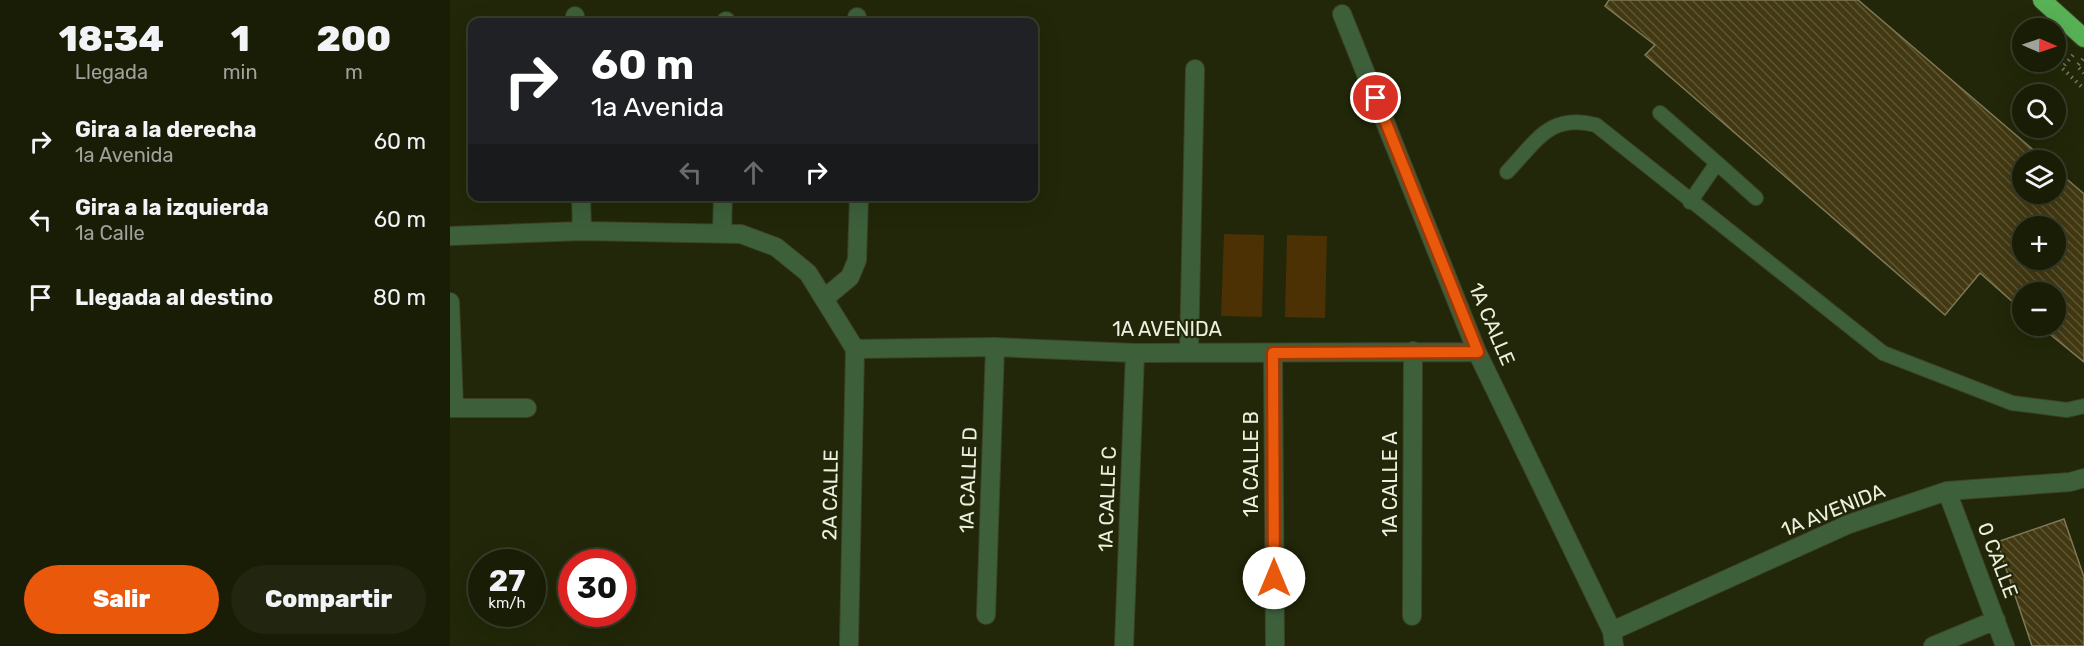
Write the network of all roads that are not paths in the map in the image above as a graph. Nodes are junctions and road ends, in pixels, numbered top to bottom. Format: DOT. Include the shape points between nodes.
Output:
graph roads {
  1 [pos="2042,0"];
  2 [pos="1342,14"];
  3 [pos="2084,38"];
  4 [pos="1195,69"];
  5 [pos="1660,113"];
  6 [pos="1717,163"];
  7 [pos="1507,172"];
  8 [pos="1756,198"];
  9 [pos="581,201"];
  10 [pos="723,201"];
  11 [pos="859,201"];
  12 [pos="1690,202"];
  13 [pos="582,231"];
  14 [pos="722,232"];
  15 [pos="450,236"];
  16 [pos="825,298"];
  17 [pos="450,302"];
  18 [pos="995,347"];
  19 [pos="855,349"];
  20 [pos="1413,351"];
  21 [pos="1189,352"];
  22 [pos="1478,352"];
  23 [pos="1135,353"];
  24 [pos="1273,353"];
  25 [pos="2084,406"];
  26 [pos="452,408"];
  27 [pos="527,408"];
  28 [pos="2084,478"];
  29 [pos="1947,491"];
  30 [pos="986,615"];
  31 [pos="1412,616"];
  32 [pos="1996,620"];
  33 [pos="1613,639"];
  34 [pos="849,643"];
  35 [pos="1124,646"];
  36 [pos="1275,646"];
  37 [pos="1933,646"];
  38 [pos="2006,646"];
  1 -- 3 [label="highway"];
  2 -- 22 [label="street, 1A CALLE"];
  4 -- 21 [label="street"];
  5 -- 6 [label="lane"];
  6 -- 8 [label="lane"];
  6 -- 12 [label="lane"];
  7 -- 12 [label="lane" via="1556,124 1575,120 1596,125"];
  9 -- 13 [label="street"];
  10 -- 14 [label="street"];
  11 -- 16 [label="street" via="857,260 850,277"];
  12 -- 25 [label="lane" via="1883,352 2012,403 2067,410"];
  13 -- 14 [label="street"];
  13 -- 15 [label="street"];
  14 -- 16 [label="street" via="741,234 776,247 808,273"];
  16 -- 19 [label="street"];
  17 -- 26 [label="street"];
  18 -- 19 [label="street, 1A AVENIDA"];
  18 -- 23 [label="street, 1A AVENIDA"];
  18 -- 30 [label="street, 1A CALLE D"];
  19 -- 34 [label="street, 2A CALLE"];
  20 -- 22 [label="street, 1A AVENIDA"];
  20 -- 24 [label="street, 1A AVENIDA"];
  20 -- 31 [label="street, 1A CALLE A"];
  21 -- 23 [label="street, 1A AVENIDA"];
  21 -- 24 [label="street, 1A AVENIDA"];
  22 -- 33 [label="street, 1A CALLE"];
  23 -- 35 [label="street, 1A CALLE C"];
  24 -- 36 [label="street, 1A CALLE B"];
  26 -- 27 [label="street"];
  28 -- 29 [label="street, 1A AVENIDA"];
  29 -- 32 [label="street, 0 CALLE"];
  29 -- 33 [label="street, 1A AVENIDA" via="1849,524"];
  32 -- 37 [label="street"];
  32 -- 38 [label="street, 0 CALLE"];
}
